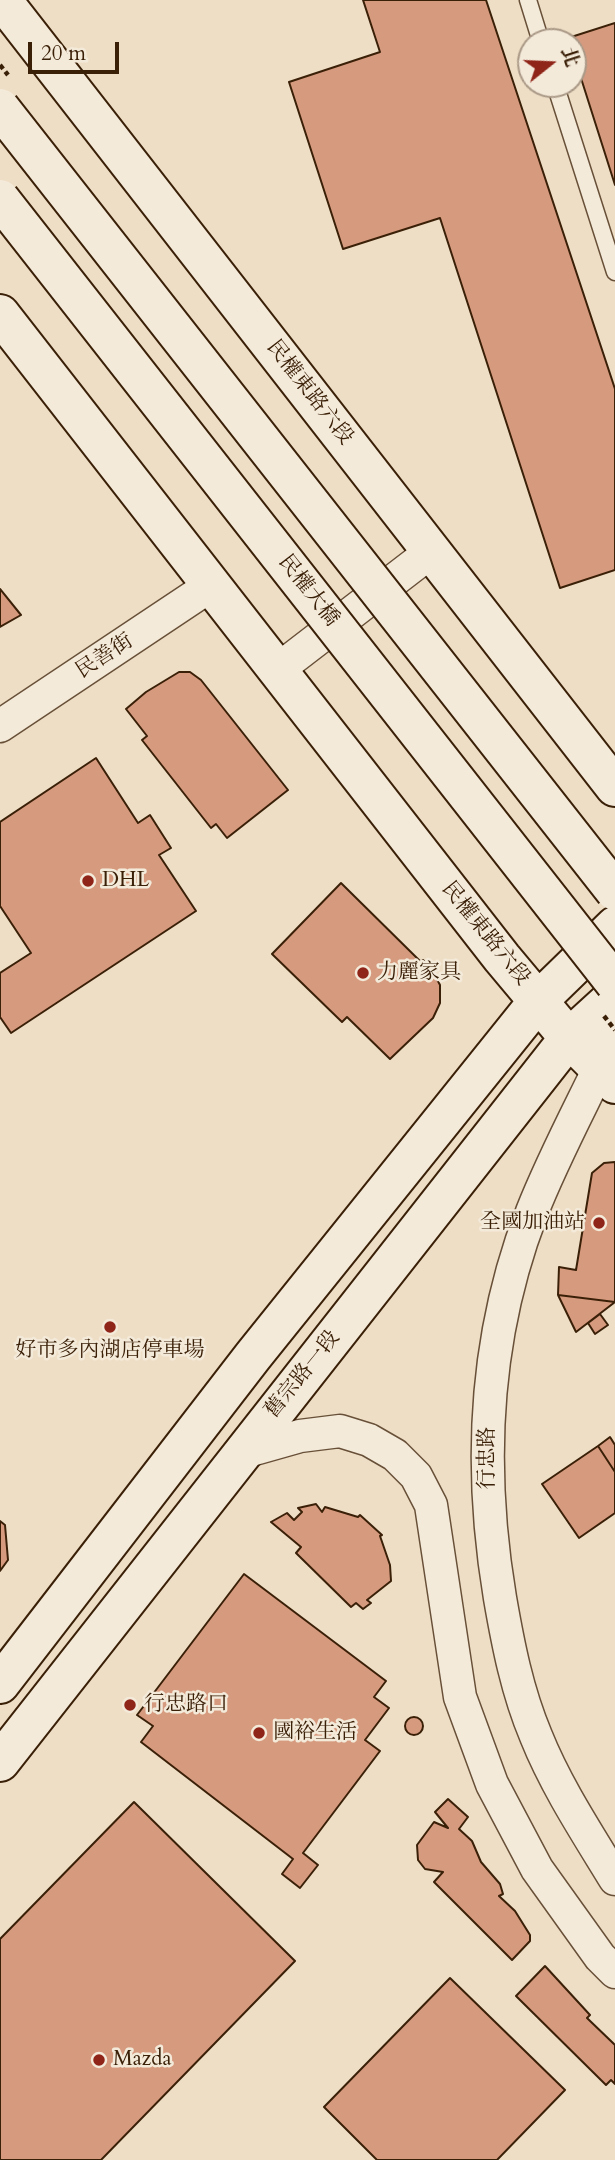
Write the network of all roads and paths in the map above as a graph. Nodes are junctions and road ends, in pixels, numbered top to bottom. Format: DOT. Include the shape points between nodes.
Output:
graph roads {
  1 [pos="2,0"];
  2 [pos="528,0"];
  3 [pos="537,28"];
  4 [pos="559,98"];
  5 [pos="0,108"];
  6 [pos="0,199"];
  7 [pos="615,272"];
  8 [pos="0,314"];
  9 [pos="432,551"];
  10 [pos="210,586"];
  11 [pos="276,671"];
  12 [pos="0,726"];
  13 [pos="615,788"];
  14 [pos="615,891"];
  15 [pos="615,926"];
  16 [pos="615,983"];
  17 [pos="615,996"];
  18 [pos="539,1000"];
  19 [pos="569,1038"];
  20 [pos="610,1062"];
  21 [pos="240,1453"];
  22 [pos="0,1684"];
  23 [pos="0,1762"];
  24 [pos="615,1879"];
  25 [pos="615,1972"];
  1 -- 9 [label="main road, 民權東路六段"];
  2 -- 3 [label="lane"];
  4 -- 7 [label="lane"];
  5 -- 14 [label="main road, bridge"];
  6 -- 16 [label="main road, 民權大橋, bridge"];
  8 -- 10 [label="main road, 民權東路六段"];
  9 -- 11 [label="street"];
  9 -- 13 [label="main road, 民權東路六段"];
  10 -- 11 [label="main road, 民權東路六段"];
  10 -- 12 [label="street, 民善街"];
  11 -- 18 [label="main road, 民權東路六段"];
  15 -- 18 [label="main road"];
  17 -- 19 [label="main road, 舊宗路一段"];
  18 -- 19 [label="main road, 民權東路六段"];
  18 -- 22 [label="main road" via="211,1409"];
  19 -- 20 [label="main road, 民權東路六段"];
  19 -- 21 [label="main road, 舊宗路一段"];
  20 -- 24 [label="street, 行忠路" via="532,1214 499,1321 488,1399 486,1476 509,1654 536,1736 580,1823"];
  21 -- 23 [label="main road, 舊宗路一段"];
  21 -- 25 [label="street" via="300,1436 340,1431 395,1455 416,1476 431,1505 460,1697 492,1784 537,1869"];
}
